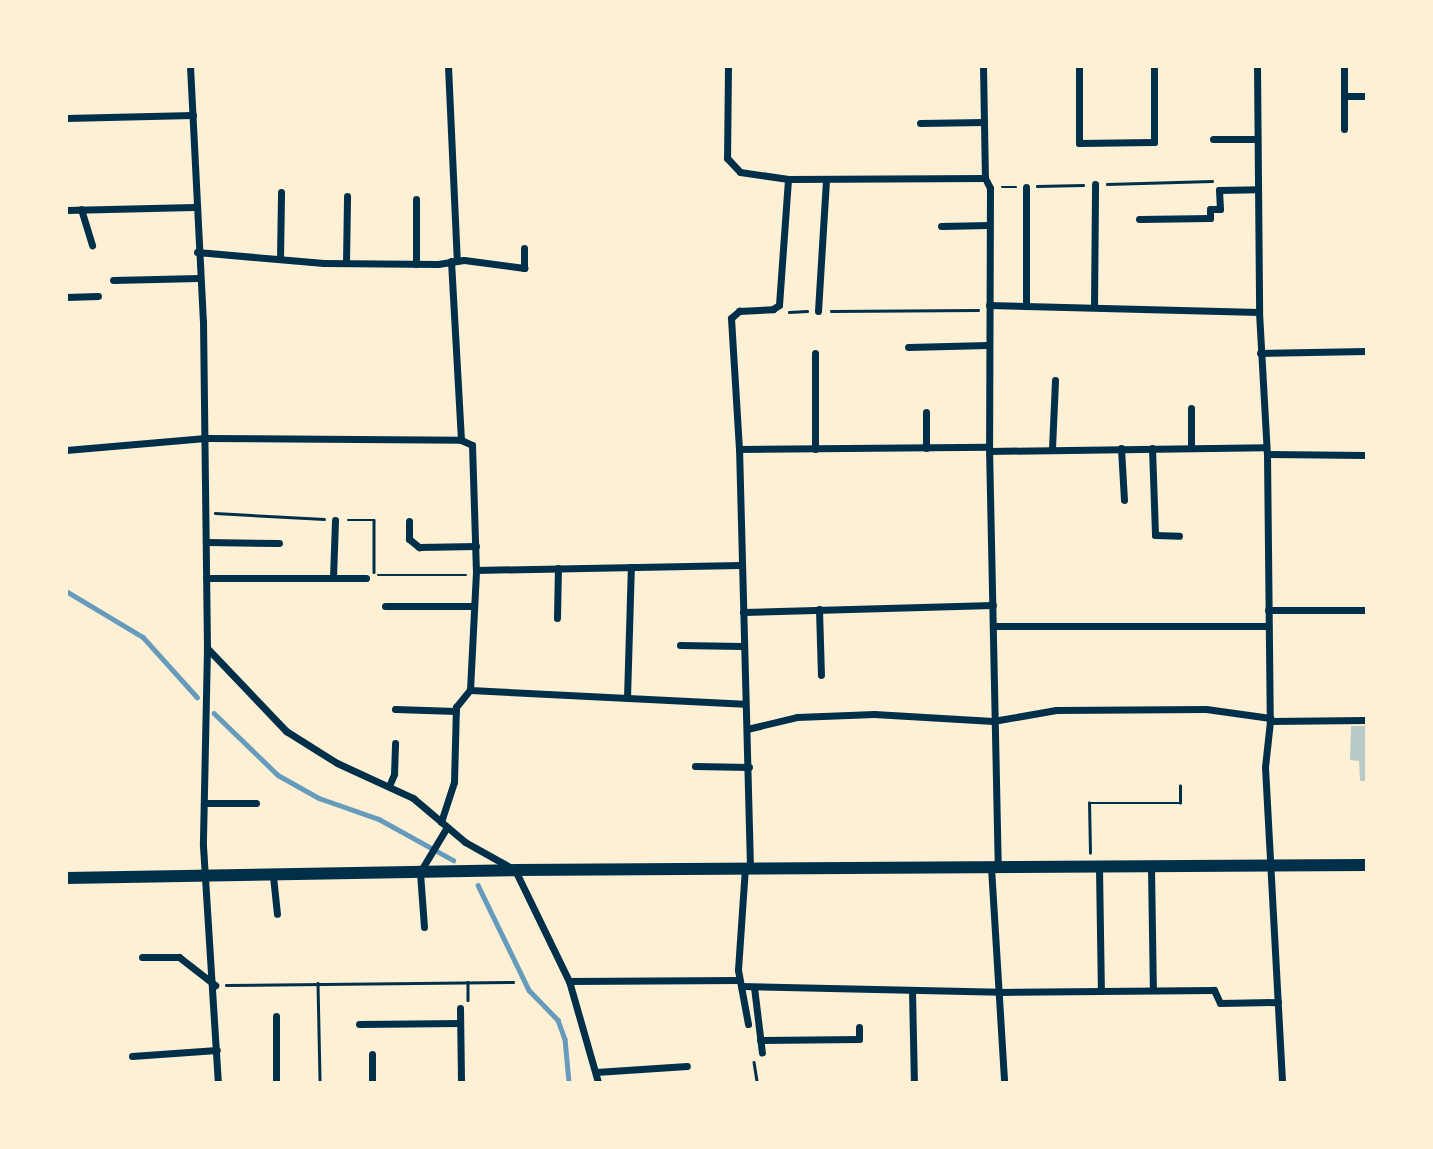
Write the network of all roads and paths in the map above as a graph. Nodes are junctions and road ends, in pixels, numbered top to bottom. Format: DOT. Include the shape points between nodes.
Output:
graph roads {
  1 [pos="190,66"];
  2 [pos="448,66"];
  3 [pos="728,66"];
  4 [pos="983,66"];
  5 [pos="1079,66"];
  6 [pos="1154,66"];
  7 [pos="1257,66"];
  8 [pos="1344,66"];
  9 [pos="1344,96"];
  10 [pos="1367,96"];
  11 [pos="193,115"];
  12 [pos="66,118"];
  13 [pos="920,122"];
  14 [pos="984,122"];
  15 [pos="1344,129"];
  16 [pos="1213,139"];
  17 [pos="1257,139"];
  18 [pos="985,178"];
  19 [pos="788,179"];
  20 [pos="826,179"];
  21 [pos="1217,181"];
  22 [pos="1095,184"];
  23 [pos="1026,187"];
  24 [pos="990,188"];
  25 [pos="1258,190"];
  26 [pos="281,192"];
  27 [pos="347,196"];
  28 [pos="415,199"];
  29 [pos="194,206"];
  30 [pos="81,209"];
  31 [pos="66,210"];
  32 [pos="1139,219"];
  33 [pos="941,226"];
  34 [pos="989,226"];
  35 [pos="92,245"];
  36 [pos="524,248"];
  37 [pos="197,252"];
  38 [pos="280,259"];
  39 [pos="454,261"];
  40 [pos="346,263"];
  41 [pos="415,264"];
  42 [pos="199,278"];
  43 [pos="113,280"];
  44 [pos="98,296"];
  45 [pos="66,297"];
  46 [pos="1026,306"];
  47 [pos="988,307"];
  48 [pos="1094,307"];
  49 [pos="777,308"];
  50 [pos="818,310"];
  51 [pos="1259,312"];
  52 [pos="988,345"];
  53 [pos="908,346"];
  54 [pos="1367,351"];
  55 [pos="815,353"];
  56 [pos="1260,354"];
  57 [pos="1055,380"];
  58 [pos="1191,408"];
  59 [pos="926,412"];
  60 [pos="205,438"];
  61 [pos="461,440"];
  62 [pos="926,448"];
  63 [pos="1121,448"];
  64 [pos="1152,448"];
  65 [pos="1191,448"];
  66 [pos="739,449"];
  67 [pos="815,449"];
  68 [pos="989,449"];
  69 [pos="1052,449"];
  70 [pos="66,450"];
  71 [pos="1266,450"];
  72 [pos="1367,455"];
  73 [pos="1124,500"];
  74 [pos="335,520"];
  75 [pos="409,521"];
  76 [pos="1179,536"];
  77 [pos="206,542"];
  78 [pos="279,543"];
  79 [pos="476,546"];
  80 [pos="740,565"];
  81 [pos="631,567"];
  82 [pos="558,568"];
  83 [pos="477,570"];
  84 [pos="206,578"];
  85 [pos="333,578"];
  86 [pos="366,578"];
  87 [pos="993,605"];
  88 [pos="385,606"];
  89 [pos="474,606"];
  90 [pos="819,609"];
  91 [pos="1268,610"];
  92 [pos="1367,610"];
  93 [pos="743,612"];
  94 [pos="557,618"];
  95 [pos="993,626"];
  96 [pos="1267,626"];
  97 [pos="680,645"];
  98 [pos="741,646"];
  99 [pos="207,648"];
  100 [pos="821,675"];
  101 [pos="470,690"];
  102 [pos="627,698"];
  103 [pos="744,704"];
  104 [pos="396,709"];
  105 [pos="456,712"];
  106 [pos="1270,720"];
  107 [pos="1367,720"];
  108 [pos="993,721"];
  109 [pos="747,729"];
  110 [pos="395,743"];
  111 [pos="695,766"];
  112 [pos="749,767"];
  113 [pos="389,786"];
  114 [pos="1180,786"];
  115 [pos="204,803"];
  116 [pos="256,803"];
  117 [pos="444,824"];
  118 [pos="1367,865"];
  119 [pos="748,867"];
  120 [pos="995,867"];
  121 [pos="1095,868"];
  122 [pos="1152,868"];
  123 [pos="1268,869"];
  124 [pos="515,870"];
  125 [pos="420,872"];
  126 [pos="273,876"];
  127 [pos="66,878"];
  128 [pos="205,878"];
  129 [pos="277,914"];
  130 [pos="424,928"];
  131 [pos="142,957"];
  132 [pos="569,981"];
  133 [pos="468,982"];
  134 [pos="513,982"];
  135 [pos="318,983"];
  136 [pos="740,983"];
  137 [pos="216,985"];
  138 [pos="754,987"];
  139 [pos="912,990"];
  140 [pos="1153,990"];
  141 [pos="1101,991"];
  142 [pos="999,992"];
  143 [pos="1278,1002"];
  144 [pos="460,1008"];
  145 [pos="276,1016"];
  146 [pos="460,1023"];
  147 [pos="359,1024"];
  148 [pos="748,1024"];
  149 [pos="859,1027"];
  150 [pos="761,1040"];
  151 [pos="218,1049"];
  152 [pos="762,1053"];
  153 [pos="372,1054"];
  154 [pos="132,1056"];
  155 [pos="687,1066"];
  156 [pos="596,1072"];
  157 [pos="218,1083"];
  158 [pos="276,1083"];
  159 [pos="320,1083"];
  160 [pos="372,1083"];
  161 [pos="461,1083"];
  162 [pos="598,1083"];
  163 [pos="914,1083"];
  164 [pos="1004,1083"];
  165 [pos="1282,1083"];
  1 -- 11 [label="street"];
  2 -- 39 [label="street"];
  3 -- 19 [label="street" via="727,158 732,167"];
  4 -- 14 [label="street"];
  5 -- 6 [label="street" via="1079,143 1154,142"];
  7 -- 17 [label="street"];
  8 -- 9 [label="street"];
  9 -- 10 [label="street"];
  9 -- 15 [label="street"];
  11 -- 12 [label="street"];
  11 -- 29 [label="street"];
  13 -- 14 [label="street"];
  14 -- 18 [label="street"];
  16 -- 17 [label="street"];
  17 -- 25 [label="street"];
  18 -- 20 [label="street"];
  18 -- 24 [label="street"];
  19 -- 20 [label="street"];
  19 -- 49 [label="street"];
  20 -- 50 [label="street"];
  21 -- 22 [label="path"];
  22 -- 23 [label="path"];
  22 -- 48 [label="street"];
  23 -- 24 [label="path"];
  23 -- 46 [label="street"];
  24 -- 34 [label="street"];
  25 -- 32 [label="street" via="1219,190 1220,209 1210,209 1210,218"];
  25 -- 51 [label="street"];
  26 -- 38 [label="street"];
  27 -- 40 [label="street"];
  28 -- 41 [label="street"];
  29 -- 30 [label="street"];
  29 -- 37 [label="street"];
  30 -- 31 [label="street"];
  30 -- 35 [label="street"];
  33 -- 34 [label="street"];
  34 -- 47 [label="street"];
  36 -- 39 [label="street" via="524,268"];
  37 -- 38 [label="street"];
  37 -- 42 [label="street"];
  38 -- 40 [label="street"];
  39 -- 41 [label="street"];
  39 -- 61 [label="street"];
  40 -- 41 [label="street"];
  42 -- 43 [label="street"];
  42 -- 60 [label="street"];
  44 -- 45 [label="street"];
  46 -- 47 [label="street"];
  46 -- 48 [label="street"];
  47 -- 50 [label="path"];
  47 -- 52 [label="street"];
  48 -- 51 [label="street"];
  49 -- 50 [label="path"];
  49 -- 66 [label="street" via="739,311 731,318"];
  51 -- 56 [label="street"];
  52 -- 53 [label="street"];
  52 -- 68 [label="street"];
  54 -- 56 [label="street"];
  55 -- 67 [label="street"];
  56 -- 71 [label="street"];
  57 -- 69 [label="street"];
  58 -- 65 [label="street"];
  59 -- 62 [label="street"];
  60 -- 61 [label="street"];
  60 -- 70 [label="street"];
  60 -- 77 [label="street"];
  61 -- 79 [label="street" via="472,445"];
  62 -- 67 [label="street"];
  62 -- 68 [label="street"];
  63 -- 64 [label="street"];
  63 -- 69 [label="street"];
  63 -- 73 [label="street"];
  64 -- 65 [label="street"];
  64 -- 76 [label="street" via="1155,535"];
  65 -- 71 [label="street"];
  66 -- 67 [label="street"];
  66 -- 80 [label="street"];
  68 -- 69 [label="street"];
  68 -- 87 [label="street"];
  71 -- 72 [label="street"];
  71 -- 91 [label="street"];
  74 -- 85 [label="street"];
  75 -- 79 [label="street" via="409,539 419,547"];
  77 -- 78 [label="street"];
  77 -- 84 [label="street"];
  79 -- 83 [label="street"];
  80 -- 81 [label="street"];
  80 -- 93 [label="street"];
  81 -- 82 [label="street"];
  81 -- 102 [label="street"];
  82 -- 83 [label="street"];
  82 -- 94 [label="street"];
  83 -- 89 [label="street"];
  84 -- 85 [label="street"];
  84 -- 99 [label="street"];
  85 -- 86 [label="street"];
  87 -- 90 [label="street"];
  87 -- 95 [label="street"];
  88 -- 89 [label="street"];
  89 -- 101 [label="street"];
  90 -- 93 [label="street"];
  90 -- 100 [label="street"];
  91 -- 92 [label="street"];
  91 -- 96 [label="street"];
  93 -- 98 [label="street"];
  95 -- 96 [label="street"];
  95 -- 108 [label="street"];
  96 -- 106 [label="street"];
  97 -- 98 [label="street"];
  98 -- 103 [label="street"];
  99 -- 113 [label="street" via="286,731 337,763"];
  99 -- 115 [label="street"];
  101 -- 102 [label="street"];
  101 -- 105 [label="street" via="461,696"];
  102 -- 103 [label="street"];
  103 -- 109 [label="street"];
  104 -- 105 [label="street"];
  105 -- 117 [label="street" via="454,782"];
  106 -- 107 [label="street"];
  106 -- 108 [label="street" via="1206,709 1096,709"];
  106 -- 123 [label="street" via="1265,767"];
  108 -- 109 [label="street" via="874,714 797,717"];
  108 -- 120 [label="street"];
  109 -- 112 [label="street"];
  110 -- 113 [label="street"];
  111 -- 112 [label="street"];
  112 -- 119 [label="street"];
  113 -- 117 [label="street" via="423,804"];
  114 -- 121 [label="path" via="1180,803 1089,803"];
  115 -- 116 [label="street"];
  115 -- 128 [label="street"];
  117 -- 124 [label="street"];
  117 -- 125 [label="street"];
  118 -- 123 [label="main road"];
  119 -- 120 [label="main road"];
  119 -- 124 [label="main road"];
  119 -- 136 [label="street"];
  120 -- 121 [label="main road"];
  120 -- 142 [label="street"];
  121 -- 122 [label="main road"];
  121 -- 141 [label="street"];
  122 -- 123 [label="main road"];
  122 -- 140 [label="street"];
  123 -- 143 [label="street"];
  124 -- 125 [label="main road"];
  124 -- 132 [label="street"];
  125 -- 126 [label="main road"];
  125 -- 130 [label="street"];
  126 -- 128 [label="main road"];
  126 -- 129 [label="street"];
  127 -- 128 [label="main road"];
  128 -- 137 [label="street"];
  131 -- 137 [label="street" via="179,957"];
  132 -- 136 [label="street"];
  132 -- 156 [label="street"];
  133 -- 134 [label="path"];
  133 -- 135 [label="path"];
  133 -- 144 [label="path" via="468,1004"];
  135 -- 137 [label="path"];
  135 -- 159 [label="path"];
  136 -- 138 [label="street"];
  136 -- 148 [label="street"];
  137 -- 151 [label="street"];
  138 -- 139 [label="street"];
  138 -- 150 [label="street"];
  139 -- 142 [label="street"];
  139 -- 163 [label="street"];
  140 -- 141 [label="street"];
  140 -- 143 [label="street" via="1214,990 1220,1003"];
  141 -- 142 [label="street"];
  142 -- 164 [label="street"];
  143 -- 165 [label="street"];
  144 -- 146 [label="street"];
  145 -- 158 [label="street"];
  146 -- 147 [label="street"];
  146 -- 161 [label="street"];
  149 -- 150 [label="street" via="859,1039"];
  150 -- 152 [label="street"];
  151 -- 154 [label="street"];
  151 -- 157 [label="street"];
  153 -- 160 [label="street"];
  155 -- 156 [label="street"];
  156 -- 162 [label="street"];
}
